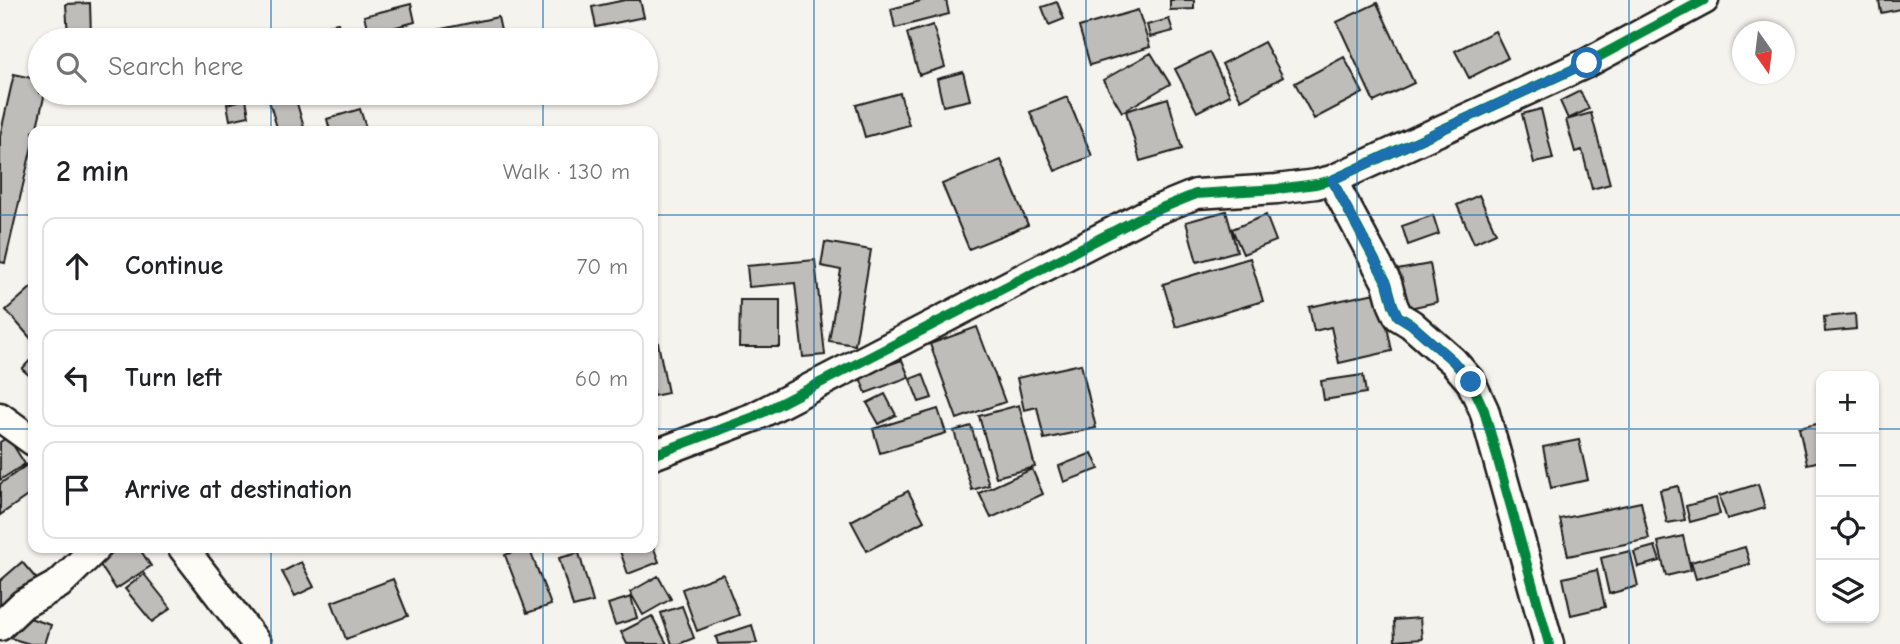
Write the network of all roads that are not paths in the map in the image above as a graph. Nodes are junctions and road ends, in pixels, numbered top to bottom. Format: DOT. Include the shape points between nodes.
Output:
graph roads {
  1 [pos="1704,0"];
  2 [pos="1332,180"];
  3 [pos="0,417"];
  4 [pos="28,437"];
  5 [pos="658,453"];
  6 [pos="91,553"];
  7 [pos="193,553"];
  8 [pos="0,626"];
  9 [pos="257,644"];
  10 [pos="1549,644"];
  1 -- 2 [label="street" via="1587,63"];
  2 -- 5 [label="street" via="1196,194 754,417"];
  2 -- 10 [label="street" via="1387,283 1398,316 1453,361 1471,382 1484,410"];
  3 -- 4 [label="street"];
  6 -- 8 [label="street" via="59,584 23,604"];
  7 -- 9 [label="street"];
}
